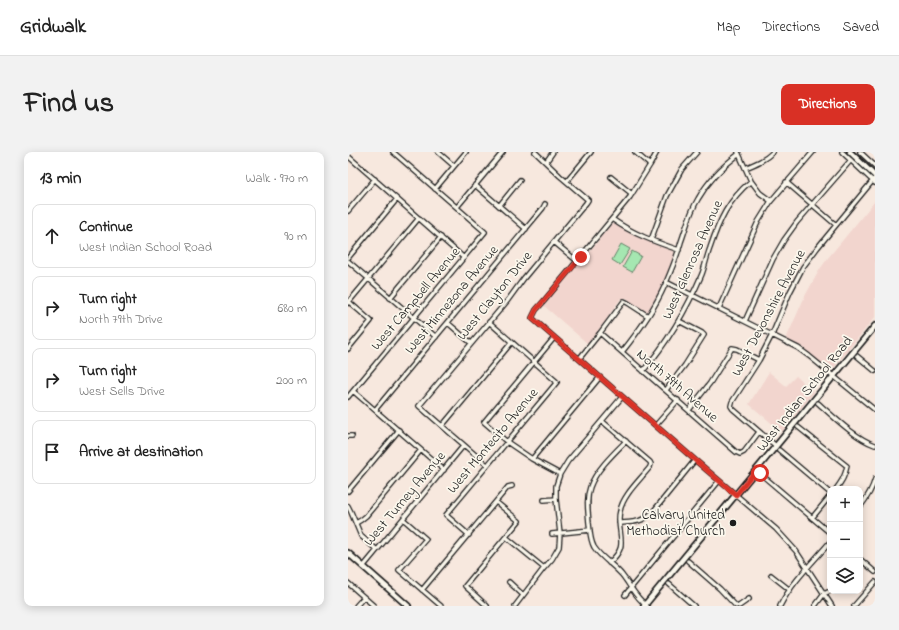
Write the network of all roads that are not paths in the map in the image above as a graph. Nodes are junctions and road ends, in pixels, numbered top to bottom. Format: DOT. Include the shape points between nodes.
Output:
graph roads {
  1 [pos="393,152"];
  2 [pos="438,152"];
  3 [pos="466,152"];
  4 [pos="503,152"];
  5 [pos="535,152"];
  6 [pos="553,152"];
  7 [pos="591,152"];
  8 [pos="634,152"];
  9 [pos="657,152"];
  10 [pos="696,152"];
  11 [pos="773,152"];
  12 [pos="813,152"];
  13 [pos="842,152"];
  14 [pos="850,152"];
  15 [pos="860,152"];
  16 [pos="738,153"];
  17 [pos="348,156"];
  18 [pos="851,160"];
  19 [pos="546,162"];
  20 [pos="650,165"];
  21 [pos="454,166"];
  22 [pos="875,166"];
  23 [pos="745,168"];
  24 [pos="611,177"];
  25 [pos="374,179"];
  26 [pos="874,179"];
  27 [pos="520,180"];
  28 [pos="566,181"];
  29 [pos="751,181"];
  30 [pos="786,182"];
  31 [pos="476,185"];
  32 [pos="435,189"];
  33 [pos="632,194"];
  34 [pos="397,199"];
  35 [pos="771,201"];
  36 [pos="545,204"];
  37 [pos="812,204"];
  38 [pos="499,206"];
  39 [pos="457,207"];
  40 [pos="348,211"];
  41 [pos="419,218"];
  42 [pos="612,219"];
  43 [pos="836,225"];
  44 [pos="526,229"];
  45 [pos="441,237"];
  46 [pos="651,240"];
  47 [pos="554,242"];
  48 [pos="679,250"];
  49 [pos="348,258"];
  50 [pos="464,258"];
  51 [pos="348,261"];
  52 [pos="577,261"];
  53 [pos="368,279"];
  54 [pos="666,282"];
  55 [pos="692,295"];
  56 [pos="390,298"];
  57 [pos="348,302"];
  58 [pos="719,308"];
  59 [pos="648,316"];
  60 [pos="414,318"];
  61 [pos="679,321"];
  62 [pos="746,321"];
  63 [pos="489,322"];
  64 [pos="448,323"];
  65 [pos="875,326"];
  66 [pos="600,333"];
  67 [pos="772,335"];
  68 [pos="436,337"];
  69 [pos="554,338"];
  70 [pos="512,342"];
  71 [pos="471,343"];
  72 [pos="348,349"];
  73 [pos="622,352"];
  74 [pos="857,356"];
  75 [pos="579,359"];
  76 [pos="759,360"];
  77 [pos="534,361"];
  78 [pos="643,371"];
  79 [pos="875,371"];
  80 [pos="833,376"];
  81 [pos="600,377"];
  82 [pos="666,390"];
  83 [pos="353,391"];
  84 [pos="622,397"];
  85 [pos="348,398"];
  86 [pos="678,400"];
  87 [pos="818,403"];
  88 [pos="375,410"];
  89 [pos="689,410"];
  90 [pos="875,410"];
  91 [pos="602,421"];
  92 [pos="656,425"];
  93 [pos="442,426"];
  94 [pos="798,427"];
  95 [pos="399,430"];
  96 [pos="759,432"];
  97 [pos="626,441"];
  98 [pos="507,442"];
  99 [pos="875,445"];
  100 [pos="464,446"];
  101 [pos="777,448"];
  102 [pos="421,450"];
  103 [pos="532,458"];
  104 [pos="695,460"];
  105 [pos="605,464"];
  106 [pos="487,465"];
  107 [pos="610,468"];
  108 [pos="444,470"];
  109 [pos="756,470"];
  110 [pos="560,474"];
  111 [pos="875,479"];
  112 [pos="718,481"];
  113 [pos="512,486"];
  114 [pos="838,486"];
  115 [pos="827,490"];
  116 [pos="348,491"];
  117 [pos="736,495"];
  118 [pos="556,499"];
  119 [pos="544,500"];
  120 [pos="827,500"];
  121 [pos="496,502"];
  122 [pos="863,504"];
  123 [pos="348,506"];
  124 [pos="353,516"];
  125 [pos="812,518"];
  126 [pos="348,519"];
  127 [pos="403,519"];
  128 [pos="356,522"];
  129 [pos="620,523"];
  130 [pos="590,530"];
  131 [pos="827,530"];
  132 [pos="560,533"];
  133 [pos="552,534"];
  134 [pos="469,535"];
  135 [pos="506,537"];
  136 [pos="827,546"];
  137 [pos="377,550"];
  138 [pos="654,552"];
  139 [pos="348,553"];
  140 [pos="657,555"];
  141 [pos="688,561"];
  142 [pos="863,562"];
  143 [pos="609,563"];
  144 [pos="363,566"];
  145 [pos="544,568"];
  146 [pos="808,568"];
  147 [pos="875,572"];
  148 [pos="771,575"];
  149 [pos="509,582"];
  150 [pos="875,582"];
  151 [pos="348,583"];
  152 [pos="669,584"];
  153 [pos="631,588"];
  154 [pos="422,590"];
  155 [pos="790,590"];
  156 [pos="827,592"];
  157 [pos="824,594"];
  158 [pos="524,595"];
  159 [pos="625,595"];
  160 [pos="364,597"];
  161 [pos="749,599"];
  162 [pos="435,604"];
  163 [pos="356,606"];
  164 [pos="374,606"];
  165 [pos="408,606"];
  166 [pos="441,606"];
  167 [pos="487,606"];
  168 [pos="515,606"];
  169 [pos="645,606"];
  170 [pos="694,606"];
  171 [pos="736,606"];
  172 [pos="739,606"];
  173 [pos="780,606"];
  174 [pos="815,606"];
  175 [pos="832,606"];
  176 [pos="854,606"];
  1 -- 32 [label="street"];
  2 -- 21 [label="street"];
  3 -- 21 [label="street"];
  4 -- 31 [label="street"];
  5 -- 19 [label="street"];
  6 -- 19 [label="street"];
  7 -- 28 [label="street"];
  8 -- 20 [label="street"];
  9 -- 20 [label="street"];
  10 -- 46 [label="street" via="682,169 667,196"];
  11 -- 23 [label="street"];
  12 -- 30 [label="street"];
  13 -- 18 [label="street"];
  14 -- 26 [label="main road"];
  15 -- 22 [label="street"];
  16 -- 23 [label="street"];
  16 -- 48 [label="street" via="715,176 698,199"];
  17 -- 25 [label="street"];
  18 -- 26 [label="street"];
  18 -- 37 [label="street"];
  19 -- 28 [label="street"];
  20 -- 33 [label="street"];
  21 -- 32 [label="street"];
  23 -- 29 [label="street"];
  24 -- 33 [label="street"];
  25 -- 34 [label="street"];
  25 -- 40 [label="street"];
  26 -- 43 [label="street, West Devonshire Avenue"];
  27 -- 38 [label="street"];
  28 -- 47 [label="street, West Clayton Drive" via="588,200"];
  29 -- 35 [label="street" via="760,193"];
  29 -- 55 [label="street, West Glenrosa Avenue" via="730,203 719,222"];
  30 -- 35 [label="street"];
  30 -- 37 [label="street"];
  31 -- 38 [label="street"];
  31 -- 39 [label="street"];
  32 -- 39 [label="street"];
  33 -- 42 [label="street"];
  34 -- 41 [label="street"];
  34 -- 49 [label="street"];
  35 -- 58 [label="street" via="758,222"];
  36 -- 44 [label="street, West Minnezona Avenue"];
  37 -- 43 [label="street"];
  37 -- 62 [label="street" via="784,240 773,259"];
  38 -- 44 [label="street"];
  39 -- 50 [label="street, West Campbell Avenue" via="485,232"];
  41 -- 45 [label="street"];
  41 -- 53 [label="street"];
  42 -- 46 [label="street"];
  42 -- 52 [label="street"];
  43 -- 67 [label="street, West Devonshire Avenue" via="803,268"];
  44 -- 64 [label="street, West Minnezona Avenue"];
  45 -- 50 [label="street"];
  45 -- 56 [label="street"];
  46 -- 48 [label="street"];
  47 -- 52 [label="street"];
  47 -- 63 [label="street, West Clayton Drive"];
  48 -- 54 [label="street"];
  50 -- 60 [label="street, West Campbell Avenue"];
  51 -- 53 [label="street"];
  52 -- 69 [label="street" via="532,318"];
  53 -- 56 [label="street"];
  53 -- 57 [label="street"];
  54 -- 55 [label="street"];
  54 -- 59 [label="street"];
  55 -- 58 [label="street"];
  55 -- 61 [label="street, West Glenrosa Avenue"];
  56 -- 60 [label="street"];
  57 -- 72 [label="street" via="371,321"];
  58 -- 62 [label="street"];
  59 -- 66 [label="street" via="624,302"];
  59 -- 73 [label="street"];
  60 -- 68 [label="street"];
  60 -- 83 [label="street, West Campbell Avenue"];
  61 -- 78 [label="street, West Glenrosa Avenue"];
  61 -- 82 [label="street" via="704,335"];
  62 -- 67 [label="street"];
  63 -- 70 [label="street"];
  63 -- 71 [label="street, West Clayton Drive"];
  64 -- 68 [label="street, West Minnezona Avenue"];
  64 -- 71 [label="street"];
  65 -- 80 [label="main road, West Indian School Road"];
  66 -- 73 [label="street, North 79th Avenue"];
  66 -- 75 [label="street"];
  67 -- 76 [label="street, West Devonshire Avenue"];
  67 -- 80 [label="street" via="800,349"];
  68 -- 88 [label="street, West Minnezona Avenue"];
  69 -- 75 [label="street"];
  69 -- 77 [label="street"];
  70 -- 77 [label="street"];
  70 -- 93 [label="street"];
  71 -- 93 [label="street, West Clayton Drive" via="419,406"];
  73 -- 78 [label="street, North 79th Avenue"];
  74 -- 79 [label="street"];
  75 -- 81 [label="street"];
  76 -- 89 [label="street" via="732,348"];
  76 -- 96 [label="street, West Devonshire Avenue" via="731,406"];
  77 -- 98 [label="street, West Montecito Avenue" via="557,382"];
  77 -- 98 [label="street" via="484,422"];
  78 -- 82 [label="street, North 79th Avenue"];
  80 -- 90 [label="street"];
  80 -- 101 [label="main road, West Indian School Road"];
  81 -- 84 [label="street"];
  81 -- 103 [label="street"];
  82 -- 86 [label="street, North 79th Avenue"];
  83 -- 85 [label="street, West Campbell Avenue"];
  83 -- 88 [label="street"];
  84 -- 91 [label="street"];
  84 -- 92 [label="street"];
  86 -- 89 [label="street, North 79th Avenue"];
  86 -- 92 [label="street"];
  87 -- 99 [label="street" via="853,432"];
  88 -- 95 [label="street"];
  89 -- 96 [label="street, North 79th Avenue" via="740,454"];
  91 -- 97 [label="street"];
  91 -- 110 [label="street"];
  92 -- 104 [label="street"];
  93 -- 100 [label="street"];
  94 -- 114 [label="street" via="847,466"];
  95 -- 102 [label="street"];
  95 -- 116 [label="street"];
  96 -- 101 [label="street"];
  97 -- 105 [label="street"];
  97 -- 129 [label="street" via="651,464 622,503 619,512"];
  98 -- 103 [label="street"];
  98 -- 106 [label="street, West Montecito Avenue"];
  100 -- 106 [label="street"];
  100 -- 108 [label="street, West Turney Avenue"];
  101 -- 109 [label="main road, West Indian School Road"];
  101 -- 115 [label="street"];
  102 -- 108 [label="street"];
  102 -- 128 [label="street" via="366,516"];
  103 -- 110 [label="street"];
  104 -- 112 [label="street"];
  104 -- 129 [label="street" via="645,519 639,522"];
  105 -- 107 [label="street"];
  105 -- 130 [label="street" via="590,488"];
  106 -- 134 [label="street, West Montecito Avenue" via="446,515"];
  108 -- 127 [label="street, West Turney Avenue"];
  109 -- 117 [label="main road, West Indian School Road"];
  109 -- 125 [label="street"];
  110 -- 118 [label="street" via="556,486"];
  111 -- 122 [label="street"];
  112 -- 117 [label="street"];
  112 -- 140 [label="street"];
  113 -- 121 [label="street" via="508,487"];
  117 -- 146 [label="street" via="780,534"];
  117 -- 169 [label="main road, West Indian School Road"];
  118 -- 119 [label="street"];
  118 -- 132 [label="street"];
  120 -- 125 [label="street"];
  121 -- 134 [label="street"];
  121 -- 135 [label="street" via="519,521"];
  123 -- 124 [label="street"];
  124 -- 126 [label="street"];
  124 -- 128 [label="street"];
  125 -- 131 [label="street"];
  127 -- 137 [label="street, West Turney Avenue"];
  127 -- 154 [label="street" via="426,539 399,570"];
  128 -- 137 [label="street" via="360,536"];
  129 -- 143 [label="street" via="622,544"];
  130 -- 132 [label="street"];
  130 -- 143 [label="street" via="593,545"];
  132 -- 133 [label="street"];
  132 -- 145 [label="street" via="557,552"];
  134 -- 154 [label="street"];
  135 -- 145 [label="street"];
  135 -- 167 [label="street" via="465,586"];
  136 -- 146 [label="street"];
  137 -- 144 [label="street, West Turney Avenue"];
  138 -- 140 [label="street"];
  139 -- 144 [label="main road"];
  140 -- 153 [label="street"];
  141 -- 171 [label="street" via="720,588"];
  142 -- 147 [label="street"];
  143 -- 153 [label="street"];
  144 -- 165 [label="main road"];
  145 -- 158 [label="street"];
  146 -- 155 [label="street"];
  146 -- 157 [label="street"];
  148 -- 155 [label="street"];
  149 -- 158 [label="street"];
  150 -- 176 [label="street"];
  151 -- 160 [label="street"];
  152 -- 170 [label="street"];
  153 -- 159 [label="street"];
  153 -- 169 [label="street"];
  154 -- 162 [label="street"];
  155 -- 173 [label="street"];
  156 -- 157 [label="street"];
  157 -- 174 [label="street"];
  157 -- 175 [label="street"];
  158 -- 168 [label="street"];
  160 -- 163 [label="street"];
  160 -- 164 [label="street"];
  161 -- 172 [label="street"];
  162 -- 166 [label="street"];
}
